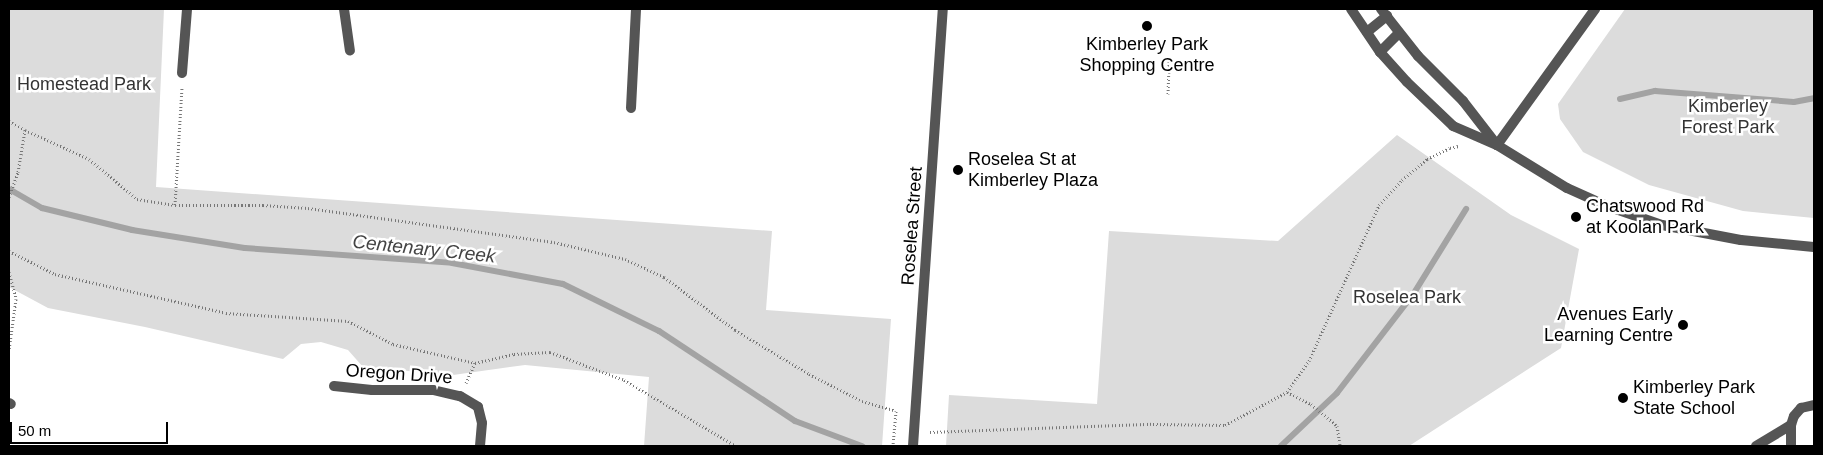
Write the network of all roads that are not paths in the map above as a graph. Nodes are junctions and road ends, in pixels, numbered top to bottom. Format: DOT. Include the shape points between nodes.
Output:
graph roads {
  1 [pos="187,9"];
  2 [pos="344,9"];
  3 [pos="636,9"];
  4 [pos="943,9"];
  5 [pos="1351,9"];
  6 [pos="1595,9"];
  7 [pos="1384,12"];
  8 [pos="1367,32"];
  9 [pos="1399,33"];
  10 [pos="350,51"];
  11 [pos="1380,52"];
  12 [pos="182,73"];
  13 [pos="631,108"];
  14 [pos="1497,145"];
  15 [pos="1814,247"];
  16 [pos="334,386"];
  17 [pos="1814,405"];
  18 [pos="1791,425"];
  19 [pos="480,446"];
  20 [pos="913,446"];
  21 [pos="1756,446"];
  22 [pos="1791,446"];
  1 -- 12 [label="street"];
  2 -- 10 [label="street"];
  3 -- 13 [label="street"];
  4 -- 20 [label="street, Roselea Street"];
  5 -- 8 [label="street"];
  6 -- 14 [label="street"];
  7 -- 8 [label="street"];
  7 -- 9 [label="street"];
  8 -- 11 [label="street"];
  9 -- 11 [label="street"];
  9 -- 14 [label="street" via="1463,101"];
  11 -- 14 [label="street" via="1406,82 1453,126"];
  14 -- 15 [label="street" via="1567,188 1640,219 1741,240"];
  16 -- 19 [label="street, Oregon Drive" via="433,390 460,396 478,407 482,423"];
  17 -- 18 [label="street" via="1801,408"];
  18 -- 21 [label="street"];
  18 -- 22 [label="street"];
}
